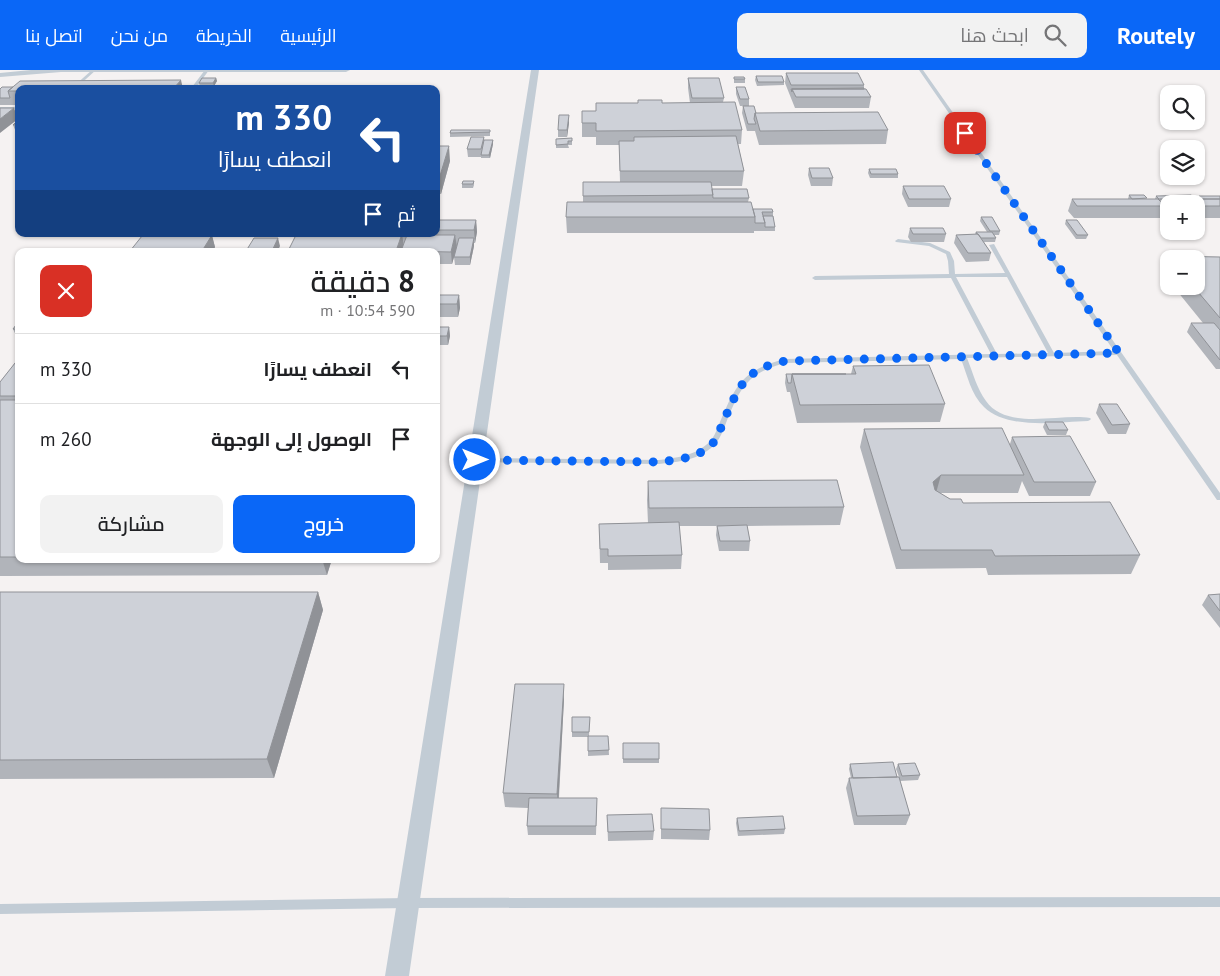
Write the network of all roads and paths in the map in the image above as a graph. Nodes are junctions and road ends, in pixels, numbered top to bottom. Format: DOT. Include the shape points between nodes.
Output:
graph roads {
  1 [pos="53,70"];
  2 [pos="61,70"];
  3 [pos="94,70"];
  4 [pos="207,70"];
  5 [pos="346,70"];
  6 [pos="535,70"];
  7 [pos="921,70"];
  8 [pos="0,75"];
  9 [pos="77,85"];
  10 [pos="198,85"];
  11 [pos="0,108"];
  12 [pos="15,108"];
  13 [pos="898,241"];
  14 [pos="992,245"];
  15 [pos="952,275"];
  16 [pos="1009,275"];
  17 [pos="815,278"];
  18 [pos="1119,353"];
  19 [pos="1052,354"];
  20 [pos="963,356"];
  21 [pos="995,356"];
  22 [pos="1088,419"];
  23 [pos="475,460"];
  24 [pos="1220,498"];
  25 [pos="1220,902"];
  26 [pos="408,903"];
  27 [pos="0,909"];
  28 [pos="397,976"];
  1 -- 2 [label="street"];
  2 -- 3 [label="street"];
  2 -- 8 [label="street"];
  3 -- 4 [label="street"];
  3 -- 9 [label="lane"];
  4 -- 5 [label="street"];
  4 -- 10 [label="lane"];
  6 -- 23 [label="street"];
  7 -- 18 [label="lane"];
  11 -- 12 [label="lane"];
  13 -- 15 [label="lane" via="944,250 950,257"];
  14 -- 16 [label="lane"];
  15 -- 16 [label="lane"];
  15 -- 17 [label="lane"];
  15 -- 21 [label="lane"];
  16 -- 19 [label="lane"];
  18 -- 19 [label="lane"];
  18 -- 24 [label="lane"];
  19 -- 21 [label="lane"];
  20 -- 21 [label="lane"];
  20 -- 22 [label="lane" via="982,400 997,414 1018,420"];
  20 -- 23 [label="lane" via="798,360 762,367 745,379 710,446 683,459 659,462"];
  23 -- 26 [label="street"];
  25 -- 26 [label="lane"];
  26 -- 27 [label="lane"];
  26 -- 28 [label="street"];
}
